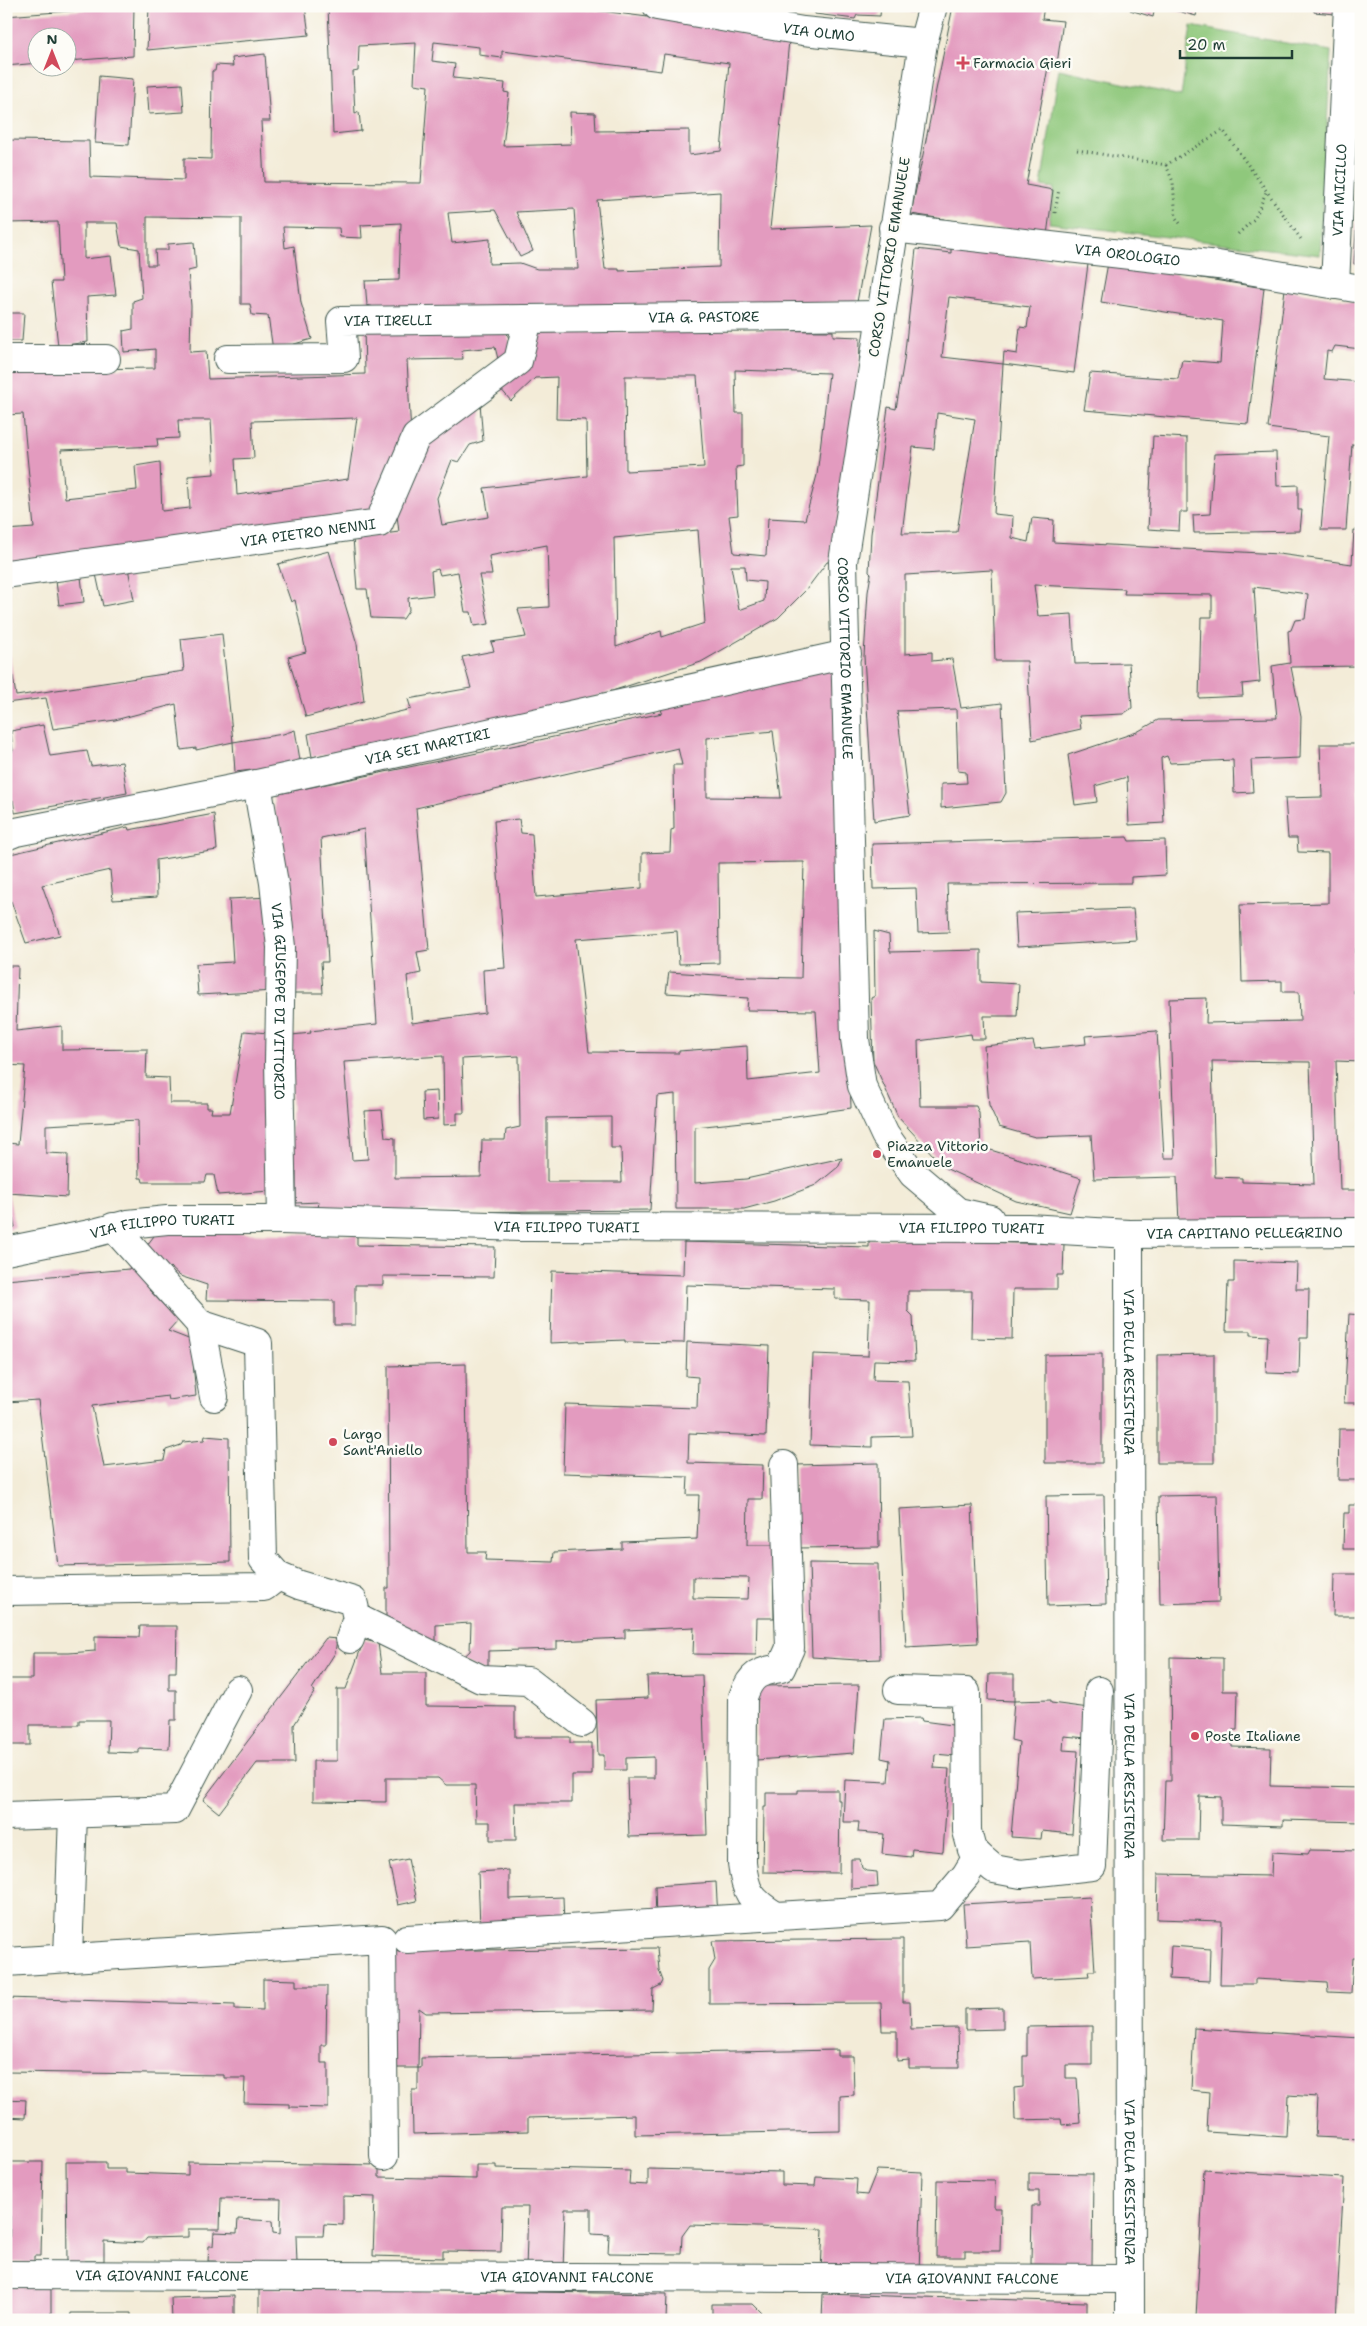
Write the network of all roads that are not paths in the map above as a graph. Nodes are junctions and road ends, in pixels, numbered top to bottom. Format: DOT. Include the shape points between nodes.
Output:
graph roads {
  1 [pos="657,6"];
  2 [pos="933,6"];
  3 [pos="1348,6"];
  4 [pos="923,43"];
  5 [pos="893,228"];
  6 [pos="1348,287"];
  7 [pos="880,315"];
  8 [pos="528,319"];
  9 [pos="6,359"];
  10 [pos="106,359"];
  11 [pos="228,359"];
  12 [pos="6,574"];
  13 [pos="847,654"];
  14 [pos="257,784"];
  15 [pos="6,836"];
  16 [pos="282,1220"];
  17 [pos="113,1227"];
  18 [pos="1028,1228"];
  19 [pos="1361,1232"];
  20 [pos="1129,1234"];
  21 [pos="6,1251"];
  22 [pos="200,1324"];
  23 [pos="214,1397"];
  24 [pos="784,1465"];
  25 [pos="278,1576"];
  26 [pos="6,1591"];
  27 [pos="238,1690"];
  28 [pos="898,1690"];
  29 [pos="1098,1691"];
  30 [pos="582,1723"];
  31 [pos="73,1814"];
  32 [pos="6,1816"];
  33 [pos="978,1856"];
  34 [pos="1092,1866"];
  35 [pos="1129,1868"];
  36 [pos="776,1916"];
  37 [pos="407,1939"];
  38 [pos="68,1958"];
  39 [pos="6,1962"];
  40 [pos="384,2156"];
  41 [pos="6,2275"];
  42 [pos="1129,2279"];
  43 [pos="1130,2320"];
  1 -- 4 [label="street, VIA OLMO" via="803,31"];
  2 -- 4 [label="street, CORSO VITTORIO EMANUELE"];
  3 -- 6 [label="street, VIA MICILLO"];
  4 -- 5 [label="street, CORSO VITTORIO EMANUELE"];
  5 -- 6 [label="street, VIA OROLOGIO" via="1218,265"];
  5 -- 7 [label="street, CORSO VITTORIO EMANUELE"];
  7 -- 8 [label="street, VIA G. PASTORE"];
  7 -- 13 [label="street, CORSO VITTORIO EMANUELE" via="843,562"];
  8 -- 11 [label="street, VIA TIRELLI" via="341,321 344,358"];
  8 -- 12 [label="street, VIA PIETRO NENNI" via="518,361 416,437 379,523"];
  9 -- 10 [label="street"];
  13 -- 14 [label="street, VIA SEI MARTIRI"];
  13 -- 18 [label="street, CORSO VITTORIO EMANUELE" via="855,1040 862,1086 885,1135 913,1174 958,1212"];
  14 -- 15 [label="street, VIA SEI MARTIRI"];
  14 -- 16 [label="street, VIA GIUSEPPE DI VITTORIO" via="281,947"];
  16 -- 17 [label="street, VIA FILIPPO TURATI" via="168,1220"];
  16 -- 18 [label="street, VIA FILIPPO TURATI" via="521,1227"];
  17 -- 21 [label="street, VIA FILIPPO TURATI"];
  17 -- 22 [label="street"];
  18 -- 20 [label="street, VIA FILIPPO TURATI"];
  19 -- 20 [label="street, VIA CAPITANO PELLEGRINO"];
  20 -- 35 [label="street, VIA DELLA RESISTENZA"];
  22 -- 23 [label="street"];
  22 -- 25 [label="street" via="258,1343 263,1559"];
  24 -- 36 [label="street" via="790,1648 781,1668 764,1671 748,1681 743,1697 744,1886 756,1904"];
  25 -- 26 [label="street" via="264,1587"];
  25 -- 30 [label="street" via="353,1601 354,1628 480,1680 528,1681"];
  27 -- 31 [label="street" via="175,1810"];
  28 -- 33 [label="street" via="966,1692 967,1831 972,1850"];
  29 -- 34 [label="street"];
  31 -- 32 [label="street"];
  31 -- 38 [label="street"];
  33 -- 34 [label="street" via="994,1869 1021,1874"];
  33 -- 36 [label="street" via="940,1906"];
  34 -- 35 [label="street"];
  35 -- 42 [label="street, VIA DELLA RESISTENZA"];
  36 -- 37 [label="street"];
  38 -- 39 [label="street"];
  38 -- 40 [label="street" via="382,1939"];
  41 -- 42 [label="street, VIA GIOVANNI FALCONE"];
  42 -- 43 [label="street, VIA DELLA RESISTENZA"];
}
